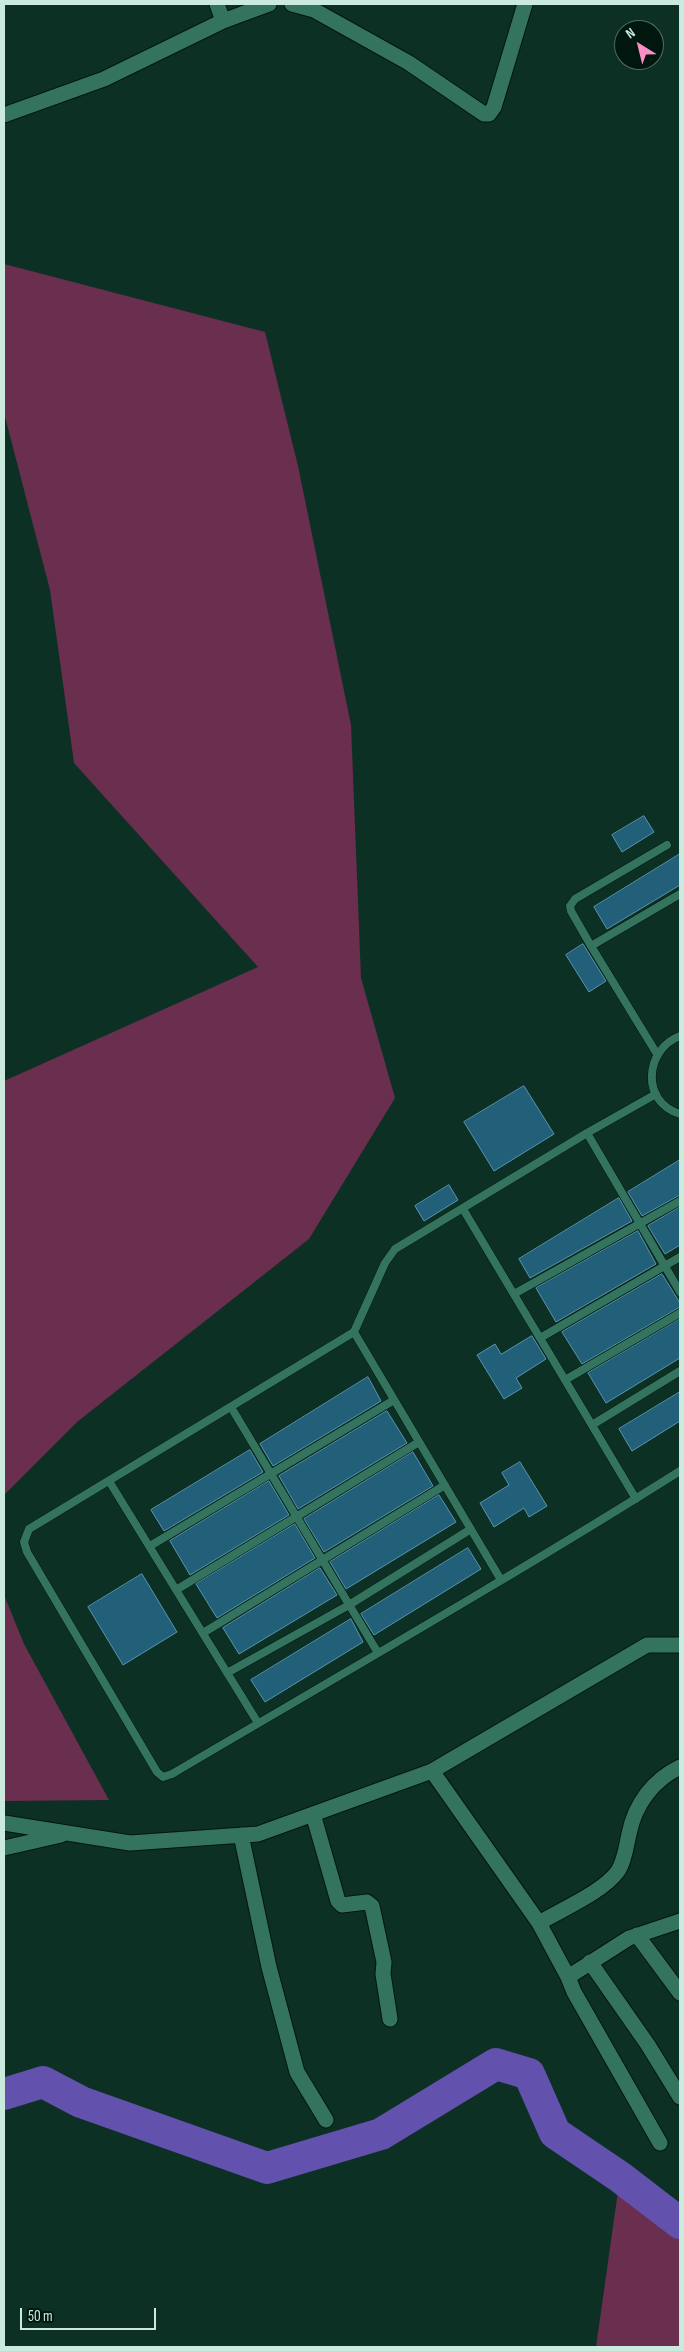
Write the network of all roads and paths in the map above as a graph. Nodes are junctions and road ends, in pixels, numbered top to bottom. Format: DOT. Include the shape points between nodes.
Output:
graph roads {
  1 [pos="217,4"];
  2 [pos="270,4"];
  3 [pos="292,4"];
  4 [pos="525,4"];
  5 [pos="223,21"];
  6 [pos="4,115"];
  7 [pos="667,846"];
  8 [pos="680,894"];
  9 [pos="592,946"];
  10 [pos="680,1036"];
  11 [pos="657,1054"];
  12 [pos="656,1094"];
  13 [pos="680,1114"];
  14 [pos="587,1133"];
  15 [pos="680,1201"];
  16 [pos="463,1209"];
  17 [pos="640,1224"];
  18 [pos="680,1258"];
  19 [pos="665,1266"];
  20 [pos="680,1292"];
  21 [pos="514,1294"];
  22 [pos="680,1313"];
  23 [pos="354,1332"];
  24 [pos="540,1338"];
  25 [pos="680,1371"];
  26 [pos="565,1380"];
  27 [pos="394,1400"];
  28 [pos="231,1407"];
  29 [pos="592,1425"];
  30 [pos="419,1442"];
  31 [pos="680,1471"];
  32 [pos="271,1475"];
  33 [pos="109,1481"];
  34 [pos="445,1485"];
  35 [pos="636,1499"];
  36 [pos="297,1517"];
  37 [pos="471,1529"];
  38 [pos="150,1546"];
  39 [pos="322,1561"];
  40 [pos="501,1580"];
  41 [pos="176,1590"];
  42 [pos="349,1605"];
  43 [pos="203,1633"];
  44 [pos="680,1645"];
  45 [pos="378,1654"];
  46 [pos="227,1673"];
  47 [pos="258,1723"];
  48 [pos="680,1767"];
  49 [pos="432,1771"];
  50 [pos="313,1814"];
  51 [pos="4,1823"];
  52 [pos="70,1833"];
  53 [pos="241,1835"];
  54 [pos="4,1848"];
  55 [pos="680,1920"];
  56 [pos="539,1923"];
  57 [pos="637,1936"];
  58 [pos="590,1962"];
  59 [pos="568,1977"];
  60 [pos="680,1993"];
  61 [pos="390,2019"];
  62 [pos="680,2097"];
  63 [pos="326,2120"];
  64 [pos="660,2144"];
  1 -- 5 [label="street"];
  2 -- 5 [label="street"];
  3 -- 4 [label="street" via="314,10 409,63 484,114 489,114 494,107"];
  5 -- 6 [label="street" via="104,79"];
  7 -- 9 [label="lane" via="575,899 570,906 571,911"];
  8 -- 9 [label="lane"];
  9 -- 11 [label="lane"];
  10 -- 11 [label="lane" via="670,1040"];
  11 -- 12 [label="lane" via="651,1078"];
  12 -- 13 [label="lane" via="668,1108"];
  12 -- 14 [label="lane"];
  14 -- 16 [label="lane"];
  14 -- 17 [label="lane"];
  15 -- 17 [label="lane"];
  16 -- 21 [label="lane"];
  16 -- 23 [label="lane" via="395,1250 385,1263"];
  17 -- 19 [label="lane"];
  17 -- 21 [label="lane"];
  18 -- 19 [label="lane"];
  19 -- 20 [label="lane"];
  19 -- 24 [label="lane"];
  21 -- 24 [label="lane"];
  22 -- 26 [label="lane"];
  23 -- 27 [label="lane"];
  23 -- 28 [label="lane"];
  24 -- 26 [label="lane"];
  25 -- 29 [label="lane"];
  26 -- 29 [label="lane"];
  27 -- 30 [label="lane"];
  27 -- 32 [label="lane"];
  28 -- 32 [label="lane"];
  28 -- 33 [label="lane"];
  29 -- 35 [label="lane"];
  30 -- 34 [label="lane"];
  30 -- 36 [label="lane"];
  31 -- 35 [label="lane"];
  32 -- 36 [label="lane"];
  32 -- 38 [label="lane"];
  33 -- 38 [label="lane"];
  33 -- 47 [label="lane" via="30,1529 24,1542 158,1772 163,1777 172,1774"];
  34 -- 37 [label="lane"];
  34 -- 39 [label="lane"];
  35 -- 40 [label="lane"];
  36 -- 39 [label="lane"];
  36 -- 41 [label="lane"];
  37 -- 40 [label="lane"];
  37 -- 42 [label="lane"];
  38 -- 41 [label="lane"];
  39 -- 42 [label="lane"];
  39 -- 43 [label="lane"];
  40 -- 45 [label="lane"];
  41 -- 43 [label="lane"];
  42 -- 45 [label="lane"];
  42 -- 46 [label="lane"];
  43 -- 46 [label="lane"];
  44 -- 49 [label="street" via="647,1645"];
  45 -- 47 [label="lane"];
  46 -- 47 [label="lane"];
  48 -- 56 [label="street" via="652,1786 639,1805 625,1856 606,1884"];
  49 -- 50 [label="street"];
  49 -- 56 [label="street"];
  50 -- 53 [label="street" via="258,1834"];
  50 -- 61 [label="street" via="338,1901 342,1906 367,1902 372,1906 384,1962"];
  51 -- 52 [label="street"];
  52 -- 53 [label="street" via="130,1843"];
  52 -- 54 [label="street"];
  53 -- 63 [label="street" via="269,1967 297,2072"];
  55 -- 57 [label="street"];
  56 -- 59 [label="street"];
  57 -- 58 [label="street"];
  57 -- 60 [label="street"];
  58 -- 59 [label="street"];
  58 -- 62 [label="street"];
  59 -- 64 [label="street"];
}
